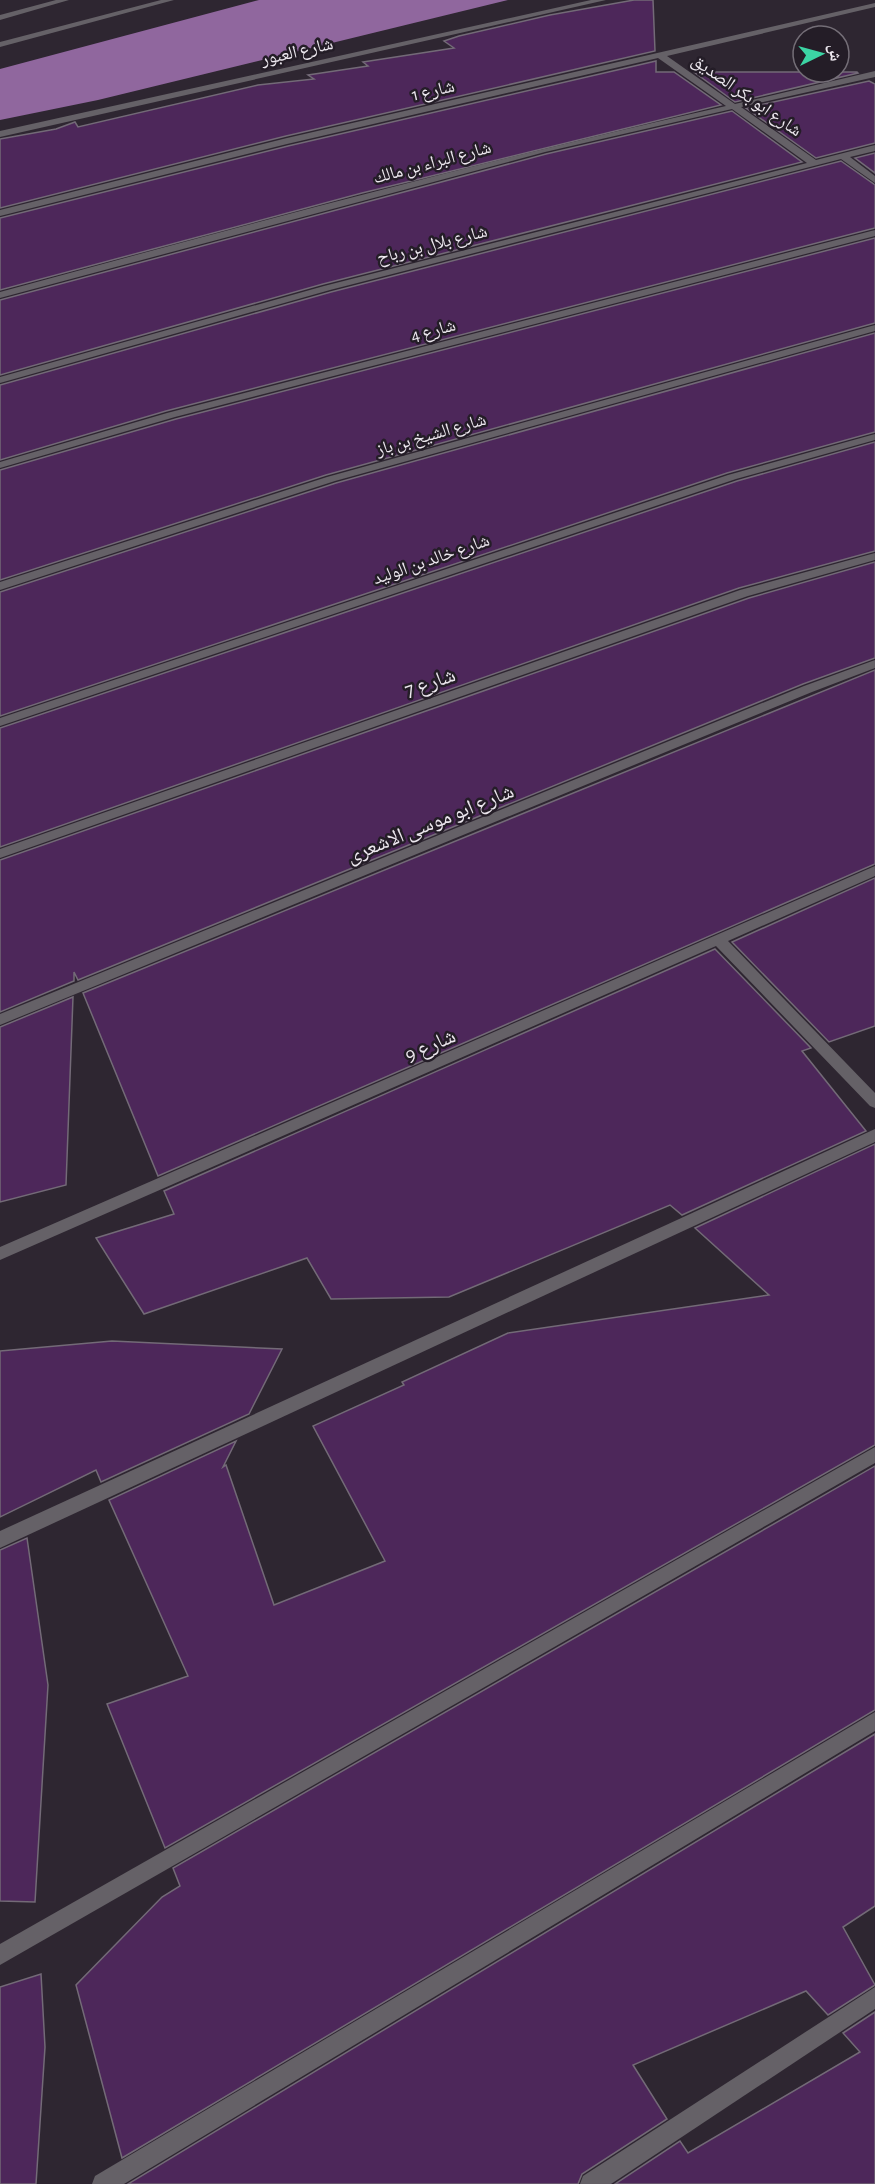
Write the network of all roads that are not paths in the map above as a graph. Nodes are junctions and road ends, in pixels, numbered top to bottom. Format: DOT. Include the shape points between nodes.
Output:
graph roads {
  1 [pos="65,0"];
  2 [pos="170,0"];
  3 [pos="602,0"];
  4 [pos="875,5"];
  5 [pos="0,18"];
  6 [pos="0,45"];
  7 [pos="660,55"];
  8 [pos="875,74"];
  9 [pos="735,107"];
  10 [pos="0,134"];
  11 [pos="875,148"];
  12 [pos="842,156"];
  13 [pos="814,163"];
  14 [pos="875,180"];
  15 [pos="0,213"];
  16 [pos="875,233"];
  17 [pos="0,296"];
  18 [pos="875,328"];
  19 [pos="0,380"];
  20 [pos="875,437"];
  21 [pos="0,465"];
  22 [pos="875,556"];
  23 [pos="0,586"];
  24 [pos="875,664"];
  25 [pos="0,722"];
  26 [pos="0,854"];
  27 [pos="875,871"];
  28 [pos="719,941"];
  29 [pos="0,1020"];
  30 [pos="875,1102"];
  31 [pos="875,1136"];
  32 [pos="0,1254"];
  33 [pos="875,1454"];
  34 [pos="0,1540"];
  35 [pos="875,1721"];
  36 [pos="0,1954"];
  37 [pos="875,1997"];
  38 [pos="103,2184"];
  39 [pos="591,2184"];
  1 -- 5 [label="street"];
  2 -- 6 [label="street"];
  3 -- 10 [label="street, شارع العبور"];
  4 -- 7 [label="street, شارع 1"];
  7 -- 9 [label="street, شارع ابو بكر الصديق"];
  7 -- 15 [label="street, شارع 1" via="287,141"];
  8 -- 9 [label="street, شارع البراء بن مالك"];
  9 -- 13 [label="street, شارع ابو بكر الصديق"];
  9 -- 17 [label="street, شارع البراء بن مالك" via="544,150"];
  11 -- 12 [label="street, شارع بلال بن رباح"];
  12 -- 13 [label="street, شارع بلال بن رباح"];
  12 -- 14 [label="street"];
  13 -- 19 [label="street, شارع بلال بن رباح" via="327,288"];
  16 -- 21 [label="street, شارع 4" via="171,415"];
  18 -- 23 [label="street, شارع الشيخ بن باز" via="331,479"];
  20 -- 25 [label="street, شارع خالد بن الوليد" via="732,477"];
  22 -- 26 [label="street, شارع 7" via="733,597"];
  24 -- 29 [label="street, شارع ابو موسى الاشعرى"];
  27 -- 28 [label="street, شارع 9"];
  28 -- 30 [label="street"];
  28 -- 32 [label="street, شارع 9"];
  31 -- 34 [label="street"];
  33 -- 36 [label="street"];
  35 -- 38 [label="street"];
  37 -- 39 [label="street"];
}
